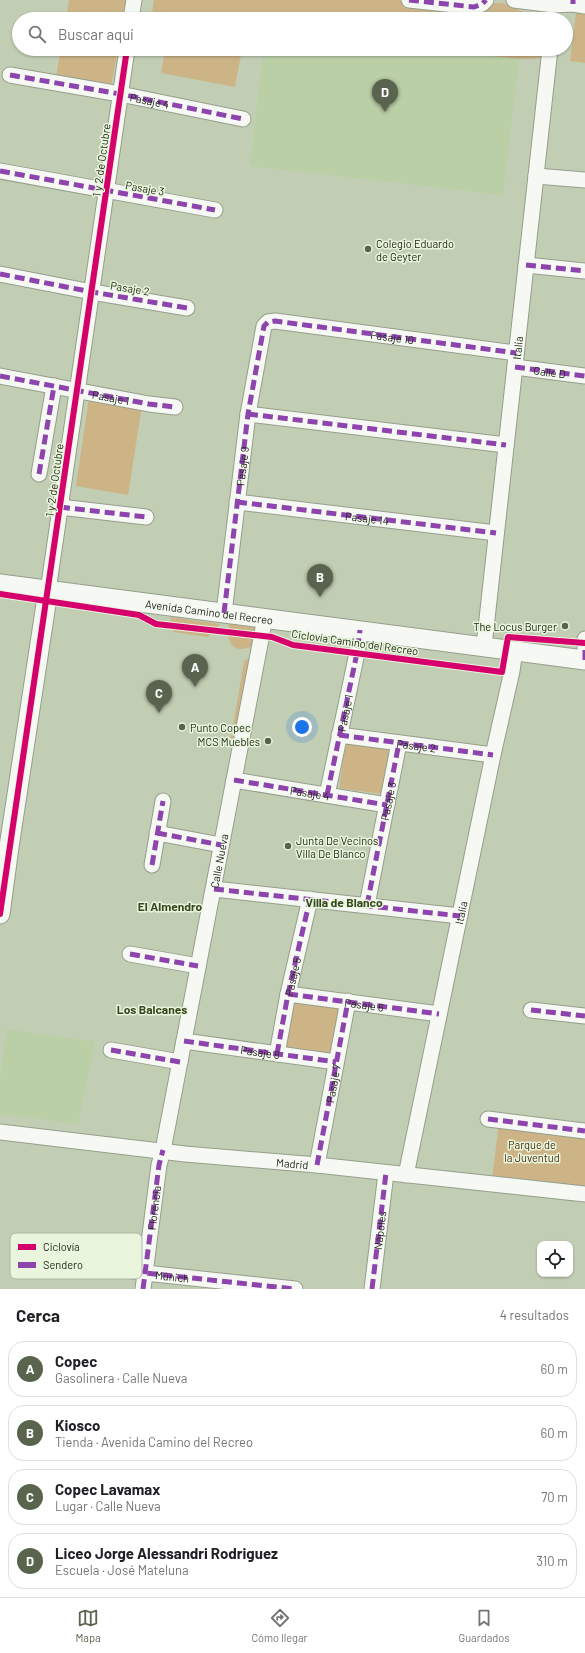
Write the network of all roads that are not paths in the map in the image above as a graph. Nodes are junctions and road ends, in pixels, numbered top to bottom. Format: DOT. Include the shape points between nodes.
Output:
graph roads {
  1 [pos="134,0"];
  2 [pos="408,0"];
  3 [pos="486,0"];
  4 [pos="514,0"];
  5 [pos="577,3"];
  6 [pos="133,12"];
  7 [pos="554,12"];
  8 [pos="126,56"];
  9 [pos="549,56"];
  10 [pos="10,75"];
  11 [pos="120,94"];
  12 [pos="243,119"];
  13 [pos="0,171"];
  14 [pos="536,176"];
  15 [pos="585,180"];
  16 [pos="106,191"];
  17 [pos="216,210"];
  18 [pos="526,265"];
  19 [pos="585,272"];
  20 [pos="0,274"];
  21 [pos="92,292"];
  22 [pos="187,308"];
  23 [pos="268,322"];
  24 [pos="516,360"];
  25 [pos="0,376"];
  26 [pos="585,376"];
  27 [pos="54,386"];
  28 [pos="78,390"];
  29 [pos="175,407"];
  30 [pos="248,414"];
  31 [pos="506,445"];
  32 [pos="39,474"];
  33 [pos="237,502"];
  34 [pos="60,507"];
  35 [pos="146,517"];
  36 [pos="496,533"];
  37 [pos="0,584"];
  38 [pos="48,591"];
  39 [pos="224,613"];
  40 [pos="265,618"];
  41 [pos="360,630"];
  42 [pos="585,639"];
  43 [pos="484,646"];
  44 [pos="515,650"];
  45 [pos="585,660"];
  46 [pos="339,735"];
  47 [pos="399,743"];
  48 [pos="493,755"];
  49 [pos="234,780"];
  50 [pos="327,795"];
  51 [pos="163,801"];
  52 [pos="15,805"];
  53 [pos="387,805"];
  54 [pos="0,818"];
  55 [pos="157,833"];
  56 [pos="4,840"];
  57 [pos="221,845"];
  58 [pos="152,865"];
  59 [pos="214,889"];
  60 [pos="310,899"];
  61 [pos="367,905"];
  62 [pos="0,914"];
  63 [pos="460,916"];
  64 [pos="130,954"];
  65 [pos="198,966"];
  66 [pos="288,994"];
  67 [pos="348,1001"];
  68 [pos="531,1010"];
  69 [pos="439,1014"];
  70 [pos="585,1016"];
  71 [pos="184,1041"];
  72 [pos="111,1050"];
  73 [pos="277,1054"];
  74 [pos="180,1062"];
  75 [pos="336,1062"];
  76 [pos="488,1119"];
  77 [pos="585,1131"];
  78 [pos="0,1132"];
  79 [pos="163,1150"];
  80 [pos="316,1165"];
  81 [pos="386,1173"];
  82 [pos="406,1175"];
  83 [pos="585,1194"];
  84 [pos="142,1272"];
  85 [pos="145,1273"];
  86 [pos="241,1286"];
  87 [pos="144,1289"];
  88 [pos="295,1289"];
  89 [pos="372,1289"];
  1 -- 6 [label="street"];
  2 -- 3 [label="street" via="474,7"];
  4 -- 7 [label="street"];
  5 -- 7 [label="street"];
  8 -- 11 [label="street, 1 y 2 de Octubre"];
  9 -- 14 [label="street, Italia"];
  10 -- 11 [label="street, Pasaje 4"];
  11 -- 12 [label="street, Pasaje 4"];
  11 -- 16 [label="street, 1 y 2 de Octubre"];
  13 -- 16 [label="street, Pasaje 3"];
  14 -- 15 [label="street"];
  14 -- 18 [label="street, Italia"];
  16 -- 17 [label="street, Pasaje 3"];
  16 -- 21 [label="street, 1 y 2 de Octubre"];
  18 -- 19 [label="street"];
  18 -- 24 [label="street, Italia"];
  20 -- 21 [label="street, Pasaje 2"];
  21 -- 22 [label="street, Pasaje 2"];
  21 -- 28 [label="street, 1 y 2 de Octubre"];
  23 -- 24 [label="street, Pasaje 10" via="275,321"];
  23 -- 30 [label="street, Pasaje 9" via="264,326"];
  24 -- 26 [label="street, Calle D"];
  24 -- 31 [label="street, Italia"];
  25 -- 27 [label="street, Pasaje 1"];
  27 -- 28 [label="street, Pasaje 1"];
  27 -- 32 [label="street"];
  28 -- 29 [label="street, Pasaje 1"];
  28 -- 34 [label="street, 1 y 2 de Octubre"];
  30 -- 31 [label="street"];
  30 -- 33 [label="street, Pasaje 9"];
  31 -- 36 [label="street, Italia"];
  33 -- 36 [label="street, Pasaje 14"];
  33 -- 39 [label="street, Pasaje 9"];
  34 -- 35 [label="street"];
  34 -- 38 [label="street, 1 y 2 de Octubre"];
  36 -- 43 [label="street, Italia"];
  37 -- 38 [label="street, Avenida Camino del Recreo"];
  38 -- 39 [label="street, Avenida Camino del Recreo"];
  38 -- 52 [label="street, 1 y 2 de Octubre"];
  39 -- 40 [label="street, Avenida Camino del Recreo"];
  40 -- 41 [label="street, Avenida Camino del Recreo"];
  40 -- 49 [label="street, Calle Nueva"];
  41 -- 43 [label="street, Avenida Camino del Recreo"];
  41 -- 46 [label="street, Pasaje 1"];
  42 -- 45 [label="street"];
  43 -- 44 [label="street, Avenida Camino del Recreo"];
  44 -- 45 [label="street, Avenida Camino del Recreo"];
  44 -- 48 [label="street, Italia"];
  46 -- 47 [label="street, Pasaje 2"];
  46 -- 50 [label="street, Pasaje 1"];
  47 -- 48 [label="street, Pasaje 2"];
  47 -- 53 [label="street, Pasaje 3"];
  48 -- 63 [label="street, Italia"];
  49 -- 50 [label="street, Pasaje 4"];
  49 -- 57 [label="street, Calle Nueva"];
  50 -- 53 [label="street, Pasaje 4"];
  51 -- 55 [label="street"];
  52 -- 54 [label="street"];
  52 -- 56 [label="street, 1 y 2 de Octubre"];
  53 -- 61 [label="street, Pasaje 3"];
  55 -- 57 [label="street"];
  55 -- 58 [label="street"];
  56 -- 62 [label="street, 1 y 2 de Octubre"];
  57 -- 59 [label="street, Calle Nueva"];
  59 -- 60 [label="street"];
  59 -- 65 [label="street, Calle Nueva"];
  60 -- 61 [label="street"];
  60 -- 66 [label="street, Pasaje 5"];
  61 -- 63 [label="street"];
  63 -- 69 [label="street, Italia"];
  64 -- 65 [label="street"];
  65 -- 71 [label="street, Calle Nueva"];
  66 -- 67 [label="street, Pasaje 6"];
  66 -- 73 [label="street, Pasaje 5"];
  67 -- 69 [label="street, Pasaje 6"];
  67 -- 75 [label="street, Pasaje 7"];
  68 -- 70 [label="street"];
  69 -- 82 [label="street, Italia"];
  71 -- 73 [label="street, Pasaje 8"];
  71 -- 74 [label="street, Calle Nueva"];
  72 -- 74 [label="street"];
  73 -- 75 [label="street, Pasaje 8"];
  74 -- 79 [label="street, Calle Nueva"];
  75 -- 80 [label="street, Pasaje 7"];
  76 -- 77 [label="street"];
  78 -- 79 [label="street, Madrid"];
  79 -- 80 [label="street, Madrid"];
  79 -- 85 [label="street, Florencia"];
  80 -- 81 [label="street, Madrid"];
  81 -- 82 [label="street, Madrid"];
  81 -- 89 [label="street, Nápoles"];
  82 -- 83 [label="street, Madrid"];
  84 -- 85 [label="street, Múnich"];
  85 -- 86 [label="street, Múnich"];
  85 -- 87 [label="street, Florencia"];
  86 -- 88 [label="street, Múnich"];
}
